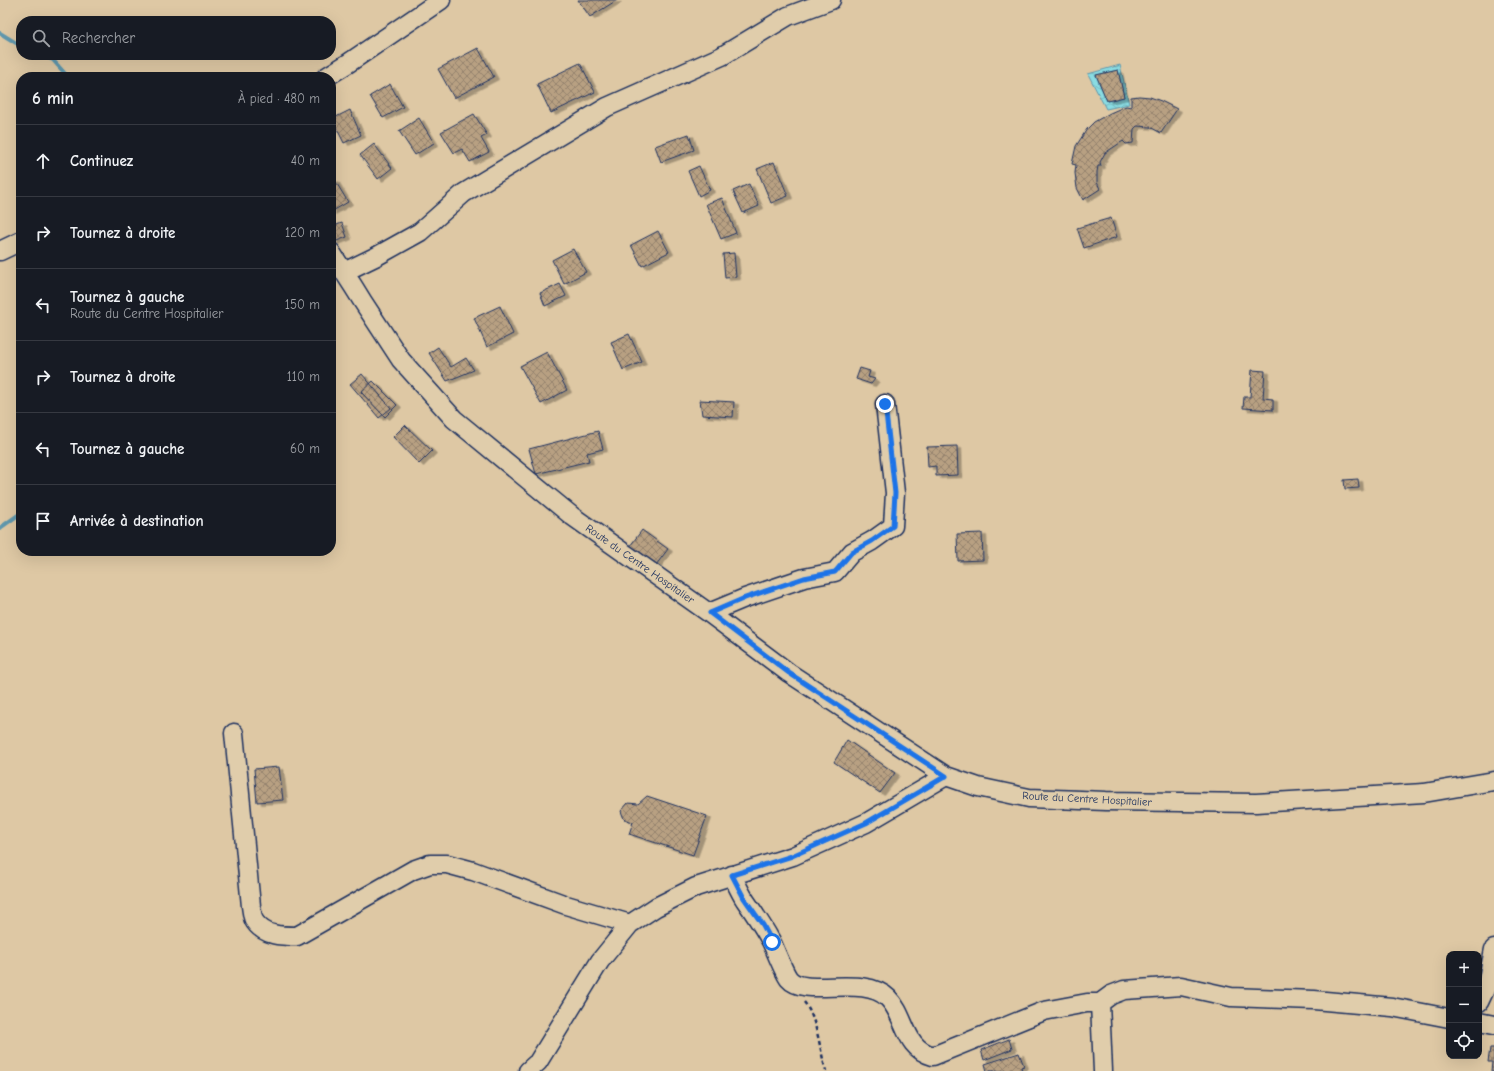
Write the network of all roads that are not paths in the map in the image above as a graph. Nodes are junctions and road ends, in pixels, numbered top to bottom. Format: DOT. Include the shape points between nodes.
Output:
graph roads {
  1 [pos="441,0"];
  2 [pos="831,0"];
  3 [pos="334,72"];
  4 [pos="16,243"];
  5 [pos="0,251"];
  6 [pos="336,260"];
  7 [pos="344,272"];
  8 [pos="885,404"];
  9 [pos="710,613"];
  10 [pos="234,733"];
  11 [pos="946,776"];
  12 [pos="1494,781"];
  13 [pos="732,875"];
  14 [pos="630,924"];
  15 [pos="1494,949"];
  16 [pos="1482,996"];
  17 [pos="1100,1003"];
  18 [pos="1446,1017"];
  19 [pos="1482,1022"];
  20 [pos="1494,1024"];
  21 [pos="528,1071"];
  22 [pos="1104,1071"];
  1 -- 3 [label="street"];
  2 -- 7 [label="street" via="788,16 722,56 607,107 464,193 420,232"];
  4 -- 5 [label="street"];
  6 -- 7 [label="street, Route du Centre Hospitalier"];
  7 -- 9 [label="street, Route du Centre Hospitalier" via="401,360 454,419 572,516"];
  8 -- 9 [label="street" via="895,493 893,526 852,552 835,572 804,578"];
  9 -- 11 [label="street, Route du Centre Hospitalier" via="789,673"];
  10 -- 14 [label="street" via="251,906 254,921 266,932 279,936 297,936 413,870 430,864 446,864 473,871 566,905"];
  11 -- 12 [label="street, Route du Centre Hospitalier" via="978,788 1029,798 1256,803 1424,793"];
  11 -- 13 [label="street" via="866,823 792,856"];
  13 -- 14 [label="street" via="696,887 656,907"];
  13 -- 17 [label="street" via="763,925 789,980 801,986 851,986 877,991 888,998 913,1044 924,1053 933,1056 1044,1011"];
  14 -- 21 [label="street" via="600,961 538,1062"];
  15 -- 16 [label="street" via="1487,985"];
  17 -- 18 [label="street" via="1124,990 1181,986 1232,997 1314,1000 1392,1007"];
  17 -- 22 [label="street"];
  19 -- 20 [label="street"];
}
